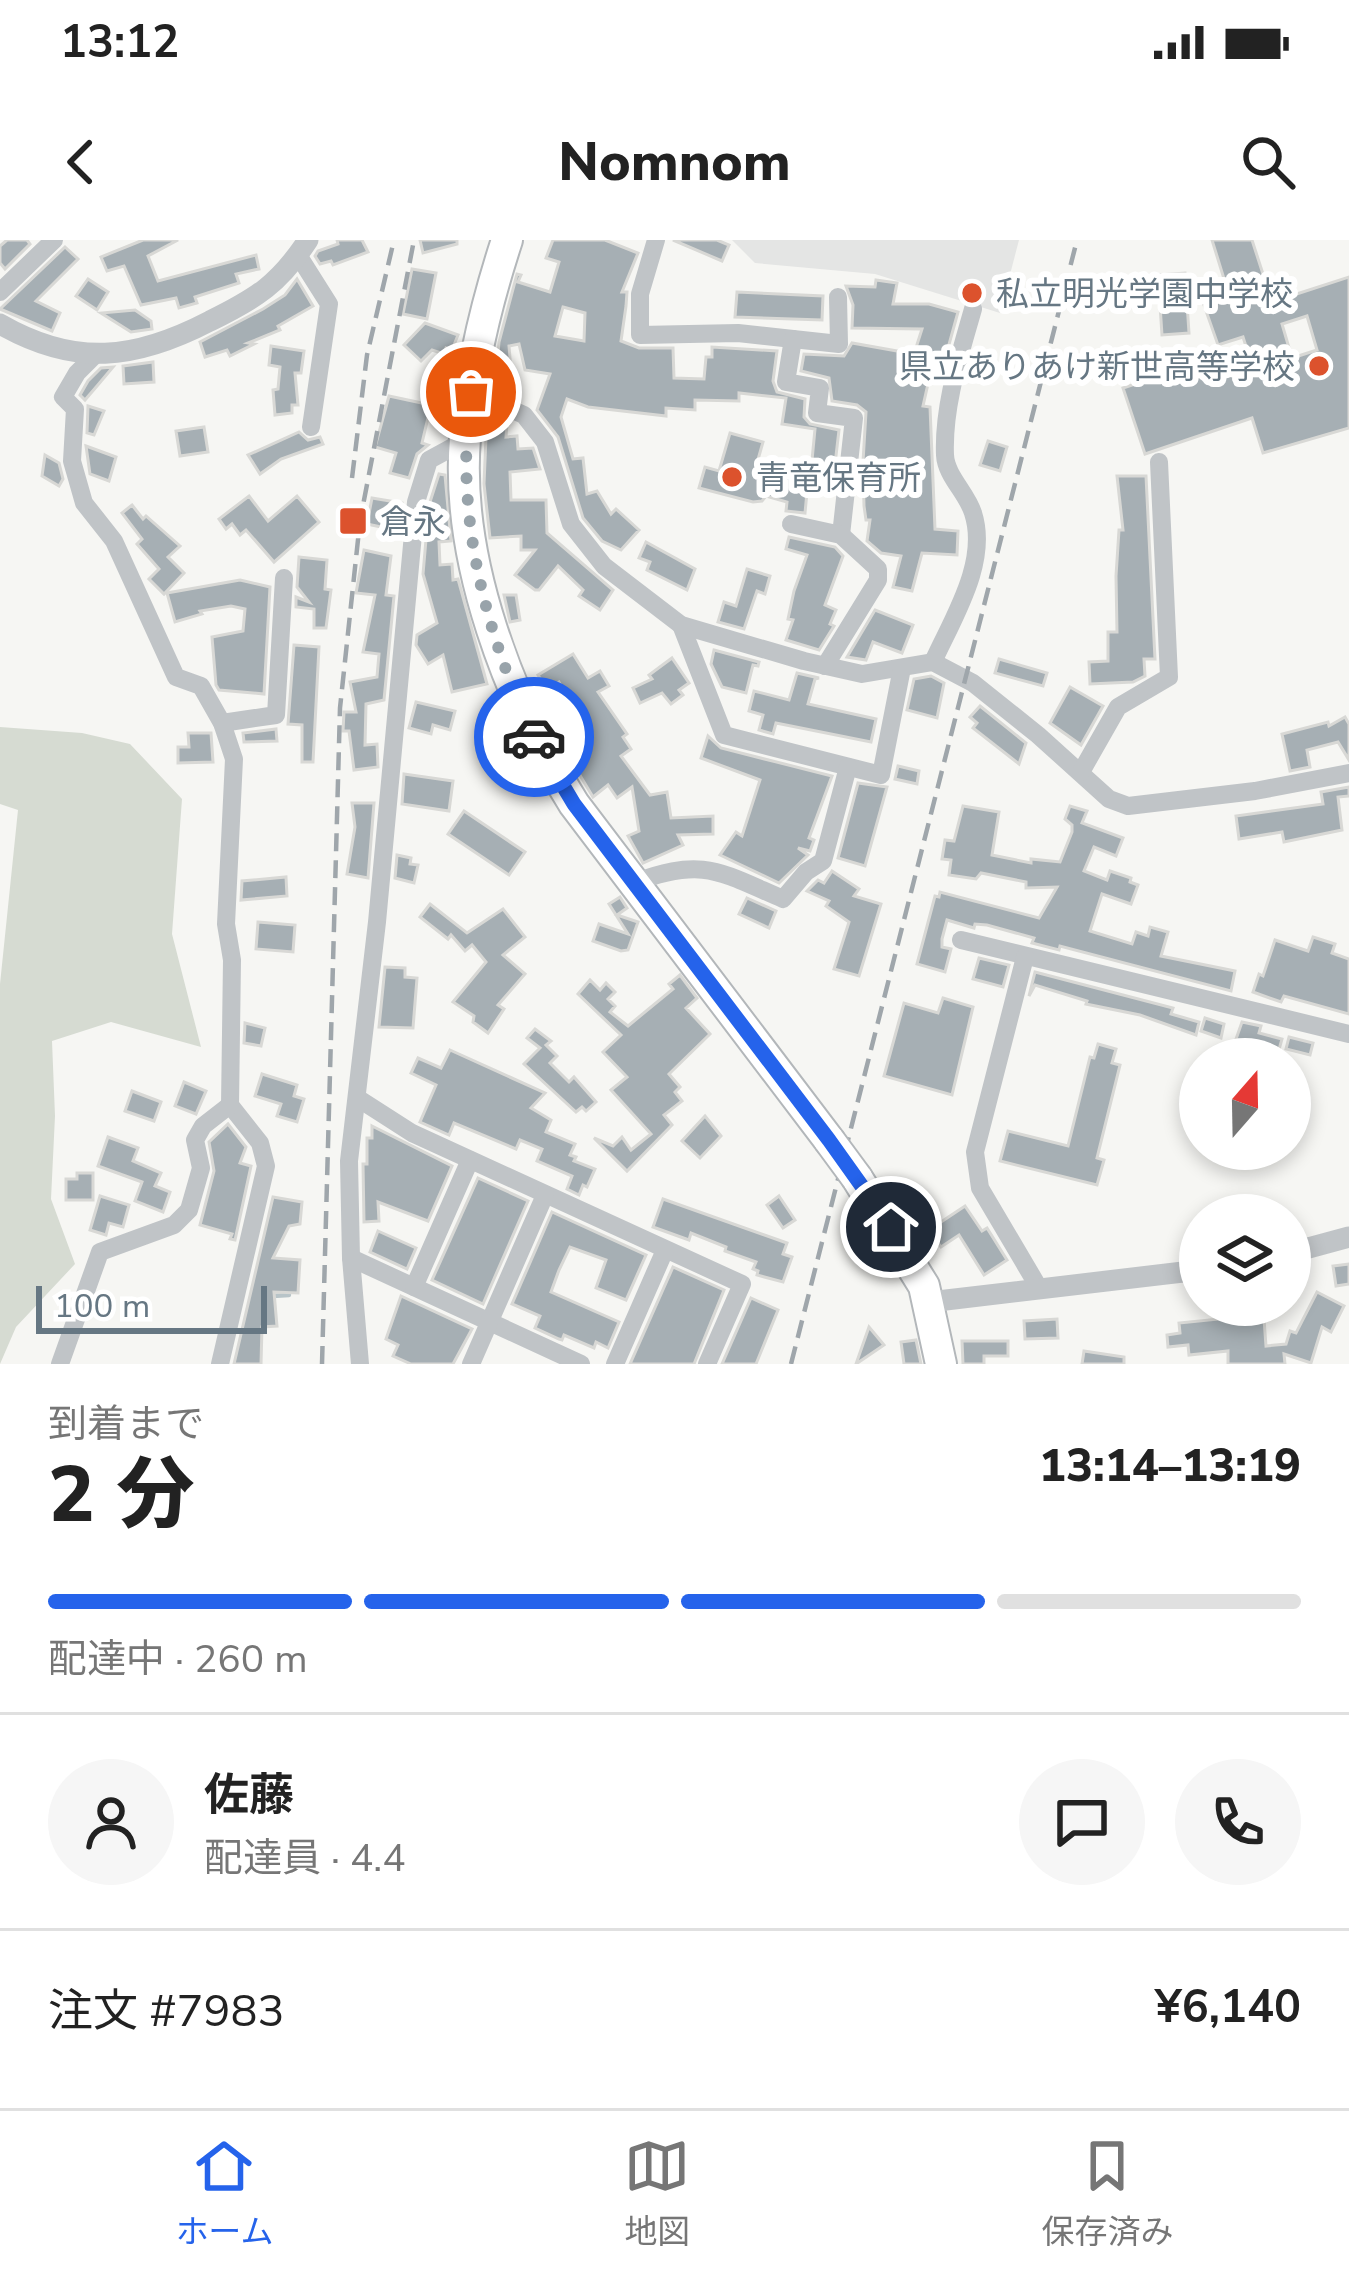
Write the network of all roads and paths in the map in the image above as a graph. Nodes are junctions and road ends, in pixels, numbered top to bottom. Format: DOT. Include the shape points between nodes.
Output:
graph roads {
  1 [pos="54,240"];
  2 [pos="507,240"];
  3 [pos="656,240"];
  4 [pos="303,247"];
  5 [pos="0,292"];
  6 [pos="838,297"];
  7 [pos="973,309"];
  8 [pos="0,324"];
  9 [pos="793,339"];
  10 [pos="97,354"];
  11 [pos="471,392"];
  12 [pos="311,427"];
  13 [pos="464,441"];
  14 [pos="1160,462"];
  15 [pos="791,524"];
  16 [pos="841,535"];
  17 [pos="284,578"];
  18 [pos="681,625"];
  19 [pos="933,662"];
  20 [pos="825,666"];
  21 [pos="902,668"];
  22 [pos="222,723"];
  23 [pos="848,767"];
  24 [pos="1081,772"];
  25 [pos="1349,773"];
  26 [pos="633,883"];
  27 [pos="961,940"];
  28 [pos="1024,957"];
  29 [pos="1349,1034"];
  30 [pos="358,1099"];
  31 [pos="230,1106"];
  32 [pos="470,1160"];
  33 [pos="545,1195"];
  34 [pos="1349,1237"];
  35 [pos="1311,1247"];
  36 [pos="665,1250"];
  37 [pos="351,1258"];
  38 [pos="1179,1272"];
  39 [pos="414,1287"];
  40 [pos="1039,1288"];
  41 [pos="928,1302"];
  42 [pos="490,1322"];
  43 [pos="60,1364"];
  44 [pos="220,1364"];
  45 [pos="360,1364"];
  46 [pos="471,1364"];
  47 [pos="581,1364"];
  48 [pos="615,1364"];
  49 [pos="707,1364"];
  50 [pos="941,1364"];
  1 -- 5 [label="street"];
  2 -- 11 [label="highway" via="478,336"];
  3 -- 9 [label="street" via="640,294 640,334"];
  4 -- 10 [label="street" via="256,300 174,340"];
  4 -- 12 [label="street" via="329,304"];
  6 -- 9 [label="street" via="839,344"];
  7 -- 19 [label="street" via="946,418 945,461 973,513 977,547"];
  8 -- 10 [label="street" via="32,342"];
  9 -- 16 [label="street" via="786,382 820,388 817,412 854,418"];
  10 -- 22 [label="street" via="63,397 75,409 72,461 84,502 114,542 176,677 200,686"];
  11 -- 13 [label="highway"];
  11 -- 18 [label="street" via="524,415 545,442 571,524 604,566"];
  13 -- 26 [label="highway" via="485,606 516,698 574,804"];
  13 -- 30 [label="street" via="429,460 416,502"];
  14 -- 24 [label="street" via="1169,676 1118,707"];
  15 -- 16 [label="street"];
  16 -- 20 [label="street" via="878,569 878,580"];
  17 -- 22 [label="street" via="276,716"];
  18 -- 20 [label="street"];
  18 -- 23 [label="street" via="724,735"];
  19 -- 21 [label="street"];
  19 -- 24 [label="street" via="973,683"];
  20 -- 21 [label="street" via="862,674"];
  21 -- 23 [label="street" via="881,775"];
  22 -- 31 [label="street" via="234,760 226,924"];
  23 -- 26 [label="street" via="823,861 783,899 707,867 672,868"];
  24 -- 25 [label="street" via="1128,806"];
  26 -- 41 [label="highway, bridge" via="857,1178"];
  27 -- 28 [label="street"];
  28 -- 29 [label="street"];
  28 -- 40 [label="street" via="975,1152 980,1188"];
  30 -- 32 [label="street"];
  30 -- 37 [label="street" via="349,1161"];
  31 -- 43 [label="street" via="196,1140 201,1168 189,1210 174,1225 100,1252"];
  31 -- 44 [label="street" via="260,1143 266,1166"];
  32 -- 33 [label="street"];
  32 -- 39 [label="street"];
  33 -- 36 [label="street"];
  33 -- 42 [label="street"];
  34 -- 35 [label="street"];
  36 -- 48 [label="street"];
  36 -- 49 [label="street" via="742,1284"];
  37 -- 39 [label="street"];
  37 -- 45 [label="street"];
  38 -- 40 [label="street"];
  39 -- 42 [label="street"];
  40 -- 41 [label="street"];
  41 -- 50 [label="highway"];
  42 -- 46 [label="street"];
  42 -- 47 [label="street"];
}
